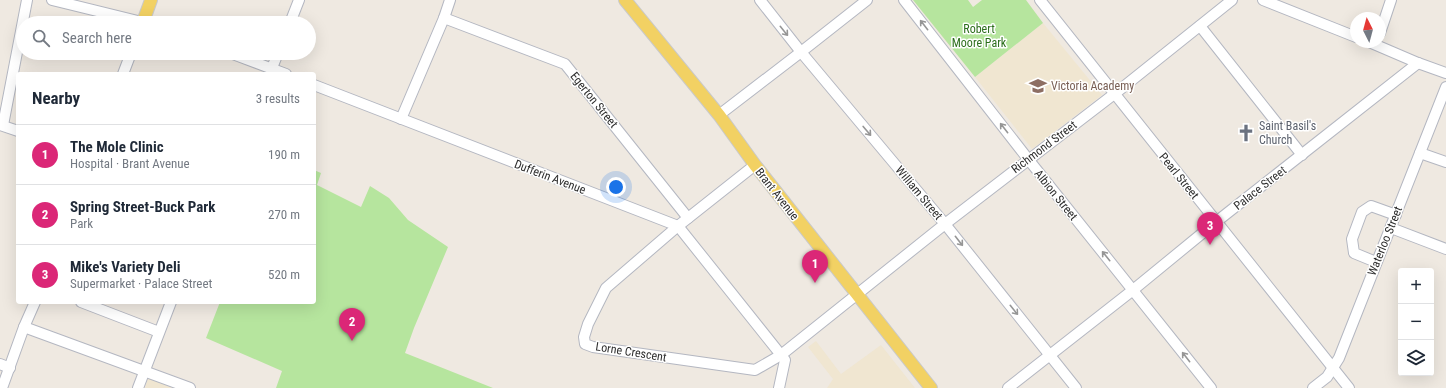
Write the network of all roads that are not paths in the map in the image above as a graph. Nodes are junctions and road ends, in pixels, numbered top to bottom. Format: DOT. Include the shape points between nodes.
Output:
graph roads {
  1 [pos="27,0"];
  2 [pos="52,0"];
  3 [pos="151,0"];
  4 [pos="299,0"];
  5 [pos="450,0"];
  6 [pos="625,0"];
  7 [pos="760,0"];
  8 [pos="867,0"];
  9 [pos="904,0"];
  10 [pos="1040,0"];
  11 [pos="1232,0"];
  12 [pos="1263,0"];
  13 [pos="1391,0"];
  14 [pos="1279,3"];
  15 [pos="1386,15"];
  16 [pos="24,16"];
  17 [pos="116,16"];
  18 [pos="146,16"];
  19 [pos="293,16"];
  20 [pos="444,18"];
  21 [pos="1200,26"];
  22 [pos="1350,34"];
  23 [pos="1385,48"];
  24 [pos="801,52"];
  25 [pos="16,53"];
  26 [pos="128,60"];
  27 [pos="249,60"];
  28 [pos="275,60"];
  29 [pos="1418,63"];
  30 [pos="260,64"];
  31 [pos="272,68"];
  32 [pos="124,72"];
  33 [pos="257,72"];
  34 [pos="281,72"];
  35 [pos="1446,72"];
  36 [pos="316,86"];
  37 [pos="1446,87"];
  38 [pos="1114,94"];
  39 [pos="719,115"];
  40 [pos="401,119"];
  41 [pos="1,125"];
  42 [pos="16,130"];
  43 [pos="1420,153"];
  44 [pos="1302,155"];
  45 [pos="1028,159"];
  46 [pos="1446,162"];
  47 [pos="754,165"];
  48 [pos="1396,214"];
  49 [pos="688,218"];
  50 [pos="1216,222"];
  51 [pos="945,224"];
  52 [pos="678,226"];
  53 [pos="1391,228"];
  54 [pos="1446,249"];
  55 [pos="1376,262"];
  56 [pos="1133,290"];
  57 [pos="857,295"];
  58 [pos="34,304"];
  59 [pos="86,304"];
  60 [pos="170,304"];
  61 [pos="24,327"];
  62 [pos="159,332"];
  63 [pos="781,355"];
  64 [pos="1050,355"];
  65 [pos="0,364"];
  66 [pos="1333,367"];
  67 [pos="10,368"];
  68 [pos="145,371"];
  69 [pos="2,388"];
  70 [pos="138,388"];
  71 [pos="190,388"];
  72 [pos="779,388"];
  73 [pos="931,388"];
  74 [pos="1008,388"];
  75 [pos="1076,388"];
  76 [pos="1210,388"];
  77 [pos="1313,388"];
  78 [pos="1349,388"];
  1 -- 16 [label="street"];
  2 -- 17 [label="street"];
  3 -- 18 [label="main road"];
  4 -- 19 [label="street"];
  5 -- 20 [label="street"];
  6 -- 39 [label="main road, Brant Avenue"];
  7 -- 24 [label="street, William Street, one-way"];
  8 -- 24 [label="street"];
  45 -- 9 [label="street, Albion Street, one-way"];
  10 -- 38 [label="street, Pearl Street"];
  11 -- 21 [label="street, Richmond Street"];
  12 -- 14 [label="street"];
  13 -- 15 [label="street"];
  14 -- 22 [label="street"];
  20 -- 40 [label="street"];
  20 -- 49 [label="street, Egerton Street" via="565,64"];
  21 -- 38 [label="street, Richmond Street"];
  21 -- 44 [label="street"];
  23 -- 29 [label="street"];
  24 -- 39 [label="street"];
  24 -- 51 [label="street, William Street, one-way"];
  25 -- 41 [label="street"];
  26 -- 32 [label="street"];
  27 -- 30 [label="street"];
  28 -- 31 [label="street"];
  29 -- 35 [label="street"];
  29 -- 44 [label="street, Palace Street"];
  30 -- 31 [label="street"];
  30 -- 33 [label="street"];
  31 -- 34 [label="street"];
  36 -- 40 [label="street, Dufferin Avenue"];
  37 -- 43 [label="street, Waterloo Street"];
  38 -- 45 [label="street, Richmond Street"];
  38 -- 50 [label="street, Pearl Street"];
  39 -- 47 [label="main road, Brant Avenue"];
  40 -- 52 [label="street, Dufferin Avenue"];
  41 -- 42 [label="street"];
  43 -- 46 [label="street"];
  43 -- 48 [label="street, Waterloo Street"];
  44 -- 50 [label="street, Palace Street"];
  45 -- 51 [label="street, Richmond Street"];
  56 -- 45 [label="street, Albion Street, one-way"];
  47 -- 49 [label="street, Lorne Crescent"];
  47 -- 57 [label="main road, Brant Avenue"];
  48 -- 53 [label="street, Waterloo Street"];
  48 -- 55 [label="street" via="1371,206 1362,212 1352,239 1354,253"];
  49 -- 52 [label="street, Lorne Crescent"];
  50 -- 56 [label="street, Palace Street"];
  50 -- 66 [label="street, Pearl Street"];
  51 -- 57 [label="street, Richmond Street"];
  51 -- 64 [label="street, William Street, one-way"];
  52 -- 63 [label="street"];
  52 -- 63 [label="street, Lorne Crescent" via="606,288 588,324 584,337 585,344 755,370"];
  53 -- 54 [label="street"];
  53 -- 55 [label="street, Waterloo Street"];
  55 -- 66 [label="street, Waterloo Street" via="1339,358"];
  56 -- 64 [label="street, Palace Street"];
  76 -- 56 [label="street, Albion Street, one-way"];
  57 -- 63 [label="street, Lorne Crescent"];
  57 -- 73 [label="main road, Brant Avenue"];
  58 -- 61 [label="street"];
  59 -- 62 [label="street"];
  60 -- 62 [label="street"];
  61 -- 67 [label="street"];
  61 -- 68 [label="street"];
  62 -- 68 [label="street"];
  63 -- 72 [label="street" via="785,360"];
  64 -- 74 [label="street, Palace Street"];
  64 -- 75 [label="street, William Street"];
  65 -- 67 [label="street"];
  66 -- 77 [label="street, Waterloo Street" via="1327,377"];
  66 -- 78 [label="street, Pearl Street"];
  67 -- 69 [label="street"];
  68 -- 70 [label="street"];
  68 -- 71 [label="street"];
}
